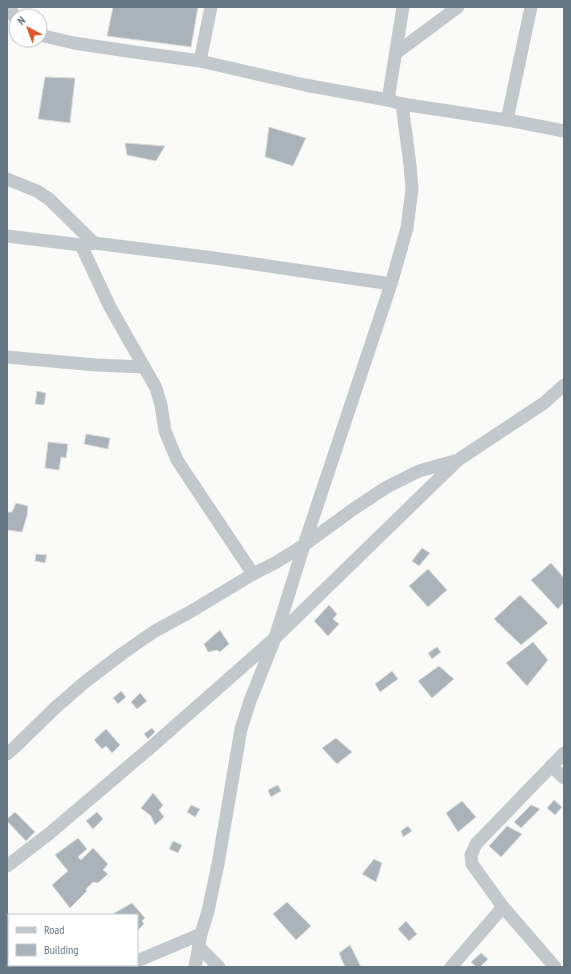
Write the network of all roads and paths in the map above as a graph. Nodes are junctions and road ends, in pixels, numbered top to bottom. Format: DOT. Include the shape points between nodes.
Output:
graph roads {
  1 [pos="211,7"];
  2 [pos="403,7"];
  3 [pos="458,7"];
  4 [pos="531,7"];
  5 [pos="48,37"];
  6 [pos="396,53"];
  7 [pos="200,60"];
  8 [pos="388,100"];
  9 [pos="402,104"];
  10 [pos="507,120"];
  11 [pos="564,131"];
  12 [pos="7,179"];
  13 [pos="7,236"];
  14 [pos="87,244"];
  15 [pos="391,284"];
  16 [pos="7,357"];
  17 [pos="144,367"];
  18 [pos="564,385"];
  19 [pos="458,460"];
  20 [pos="304,545"];
  21 [pos="253,574"];
  22 [pos="275,638"];
  23 [pos="564,753"];
  24 [pos="7,754"];
  25 [pos="551,766"];
  26 [pos="564,778"];
  27 [pos="7,866"];
  28 [pos="503,907"];
  29 [pos="201,934"];
  30 [pos="199,947"];
  31 [pos="138,961"];
  32 [pos="195,967"];
  33 [pos="219,967"];
  34 [pos="451,967"];
  35 [pos="555,967"];
  1 -- 7 [label="street"];
  2 -- 6 [label="street"];
  3 -- 6 [label="street"];
  4 -- 10 [label="street"];
  5 -- 7 [label="street" via="74,43"];
  6 -- 8 [label="street"];
  7 -- 8 [label="street" via="305,85"];
  8 -- 9 [label="street"];
  9 -- 10 [label="street"];
  9 -- 15 [label="street" via="412,189 407,228"];
  10 -- 11 [label="street"];
  12 -- 14 [label="street" via="37,191 49,199"];
  13 -- 14 [label="street"];
  14 -- 15 [label="street" via="214,258"];
  14 -- 17 [label="street" via="110,307"];
  15 -- 20 [label="street"];
  16 -- 17 [label="street"];
  17 -- 21 [label="street" via="156,388 165,431 177,460"];
  18 -- 19 [label="street" via="544,403"];
  19 -- 20 [label="street" via="419,471 387,488"];
  19 -- 22 [label="street"];
  20 -- 21 [label="street" via="275,564"];
  20 -- 22 [label="street"];
  21 -- 24 [label="street" via="155,631 123,653 61,702"];
  22 -- 27 [label="street" via="150,748"];
  22 -- 29 [label="street" via="241,730 218,864"];
  23 -- 25 [label="street"];
  25 -- 26 [label="street"];
  25 -- 28 [label="street" via="476,844 471,855 472,864"];
  28 -- 34 [label="street"];
  28 -- 35 [label="street"];
  29 -- 30 [label="street"];
  29 -- 31 [label="street"];
  30 -- 32 [label="street"];
  30 -- 33 [label="street"];
}
